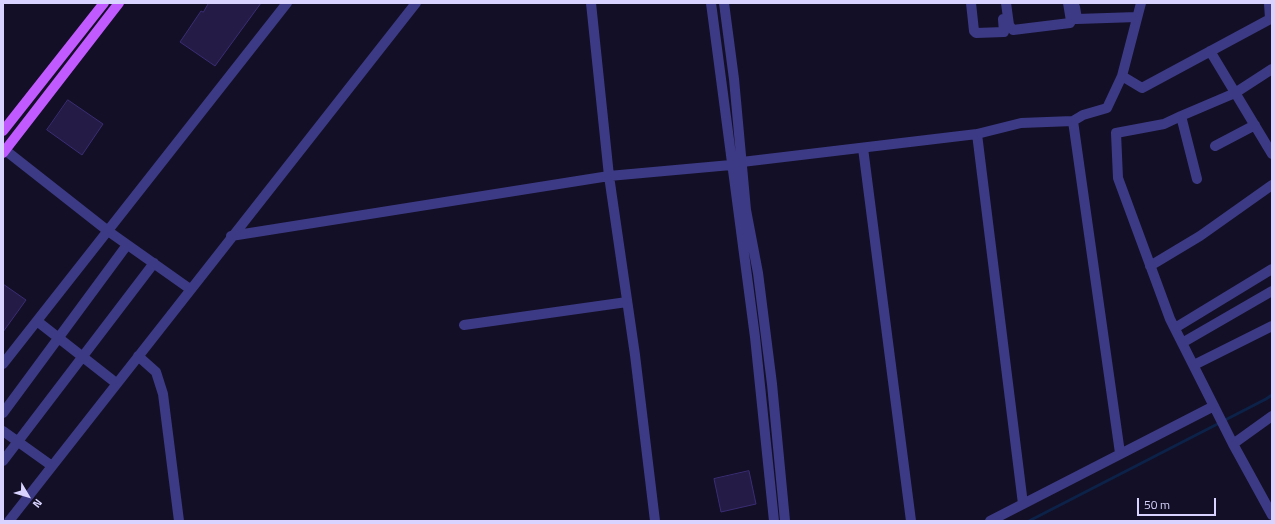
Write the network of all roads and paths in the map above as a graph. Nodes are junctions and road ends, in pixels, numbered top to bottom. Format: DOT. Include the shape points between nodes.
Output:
graph roads {
  1 [pos="104,3"];
  2 [pos="119,3"];
  3 [pos="287,3"];
  4 [pos="416,3"];
  5 [pos="591,3"];
  6 [pos="711,3"];
  7 [pos="724,3"];
  8 [pos="971,3"];
  9 [pos="1001,3"];
  10 [pos="1006,3"];
  11 [pos="1068,3"];
  12 [pos="1075,3"];
  13 [pos="1141,3"];
  14 [pos="1269,3"];
  15 [pos="1137,17"];
  16 [pos="1271,18"];
  17 [pos="1210,51"];
  18 [pos="1272,69"];
  19 [pos="1122,76"];
  20 [pos="1236,93"];
  21 [pos="1181,116"];
  22 [pos="1073,121"];
  23 [pos="1255,125"];
  24 [pos="3,131"];
  25 [pos="977,134"];
  26 [pos="1215,146"];
  27 [pos="863,148"];
  28 [pos="4,151"];
  29 [pos="1272,154"];
  30 [pos="742,162"];
  31 [pos="732,165"];
  32 [pos="609,176"];
  33 [pos="1197,179"];
  34 [pos="1272,185"];
  35 [pos="108,231"];
  36 [pos="231,236"];
  37 [pos="127,245"];
  38 [pos="154,263"];
  39 [pos="1150,266"];
  40 [pos="1272,269"];
  41 [pos="190,289"];
  42 [pos="1272,291"];
  43 [pos="627,302"];
  44 [pos="37,321"];
  45 [pos="464,325"];
  46 [pos="1272,326"];
  47 [pos="1175,328"];
  48 [pos="58,338"];
  49 [pos="1182,343"];
  50 [pos="82,356"];
  51 [pos="138,356"];
  52 [pos="3,364"];
  53 [pos="1194,365"];
  54 [pos="116,383"];
  55 [pos="1214,406"];
  56 [pos="3,413"];
  57 [pos="1272,416"];
  58 [pos="3,431"];
  59 [pos="18,442"];
  60 [pos="1233,444"];
  61 [pos="1120,453"];
  62 [pos="3,461"];
  63 [pos="52,466"];
  64 [pos="1023,504"];
  65 [pos="1272,515"];
  66 [pos="9,521"];
  67 [pos="179,521"];
  68 [pos="655,521"];
  69 [pos="774,521"];
  70 [pos="786,521"];
  71 [pos="911,521"];
  72 [pos="990,521"];
  1 -- 24 [label="main road"];
  2 -- 28 [label="main road"];
  3 -- 35 [label="street"];
  4 -- 36 [label="street"];
  5 -- 32 [label="street"];
  6 -- 31 [label="street"];
  7 -- 30 [label="street"];
  8 -- 9 [label="street" via="974,31 979,34 1004,32"];
  10 -- 11 [label="street" via="1012,30 1070,23"];
  12 -- 15 [label="street" via="1077,19"];
  13 -- 15 [label="street"];
  14 -- 16 [label="street"];
  15 -- 19 [label="street"];
  16 -- 17 [label="street"];
  17 -- 19 [label="street" via="1142,88"];
  17 -- 20 [label="street"];
  18 -- 20 [label="street"];
  19 -- 22 [label="street" via="1107,108 1083,115"];
  20 -- 21 [label="street"];
  20 -- 23 [label="street"];
  21 -- 33 [label="street"];
  21 -- 39 [label="street" via="1164,124 1116,133 1118,178"];
  22 -- 25 [label="street" via="1021,124"];
  22 -- 61 [label="street"];
  23 -- 26 [label="street"];
  23 -- 29 [label="street"];
  25 -- 27 [label="street"];
  25 -- 64 [label="street"];
  27 -- 30 [label="street"];
  27 -- 71 [label="street"];
  28 -- 35 [label="street"];
  30 -- 31 [label="street"];
  30 -- 70 [label="street" via="746,210 758,273 772,384"];
  31 -- 32 [label="street"];
  31 -- 69 [label="street" via="755,337"];
  32 -- 36 [label="street"];
  32 -- 43 [label="street"];
  34 -- 39 [label="street" via="1200,236"];
  35 -- 37 [label="street"];
  35 -- 44 [label="street"];
  36 -- 41 [label="street"];
  37 -- 38 [label="street"];
  37 -- 48 [label="street"];
  38 -- 41 [label="street"];
  38 -- 50 [label="street"];
  39 -- 47 [label="street"];
  40 -- 47 [label="street"];
  41 -- 51 [label="street"];
  42 -- 49 [label="street"];
  43 -- 45 [label="street"];
  43 -- 68 [label="street"];
  44 -- 48 [label="street"];
  44 -- 52 [label="street"];
  46 -- 53 [label="street"];
  47 -- 49 [label="street"];
  48 -- 50 [label="street"];
  48 -- 56 [label="street"];
  49 -- 53 [label="street"];
  50 -- 54 [label="street"];
  50 -- 59 [label="street"];
  51 -- 54 [label="street"];
  51 -- 67 [label="street" via="156,372 163,394"];
  53 -- 55 [label="street"];
  54 -- 63 [label="street"];
  55 -- 60 [label="street"];
  55 -- 61 [label="street"];
  57 -- 60 [label="street"];
  58 -- 59 [label="street"];
  59 -- 62 [label="street"];
  59 -- 63 [label="street"];
  60 -- 65 [label="street"];
  61 -- 64 [label="street"];
  63 -- 66 [label="street"];
  64 -- 72 [label="street"];
}
